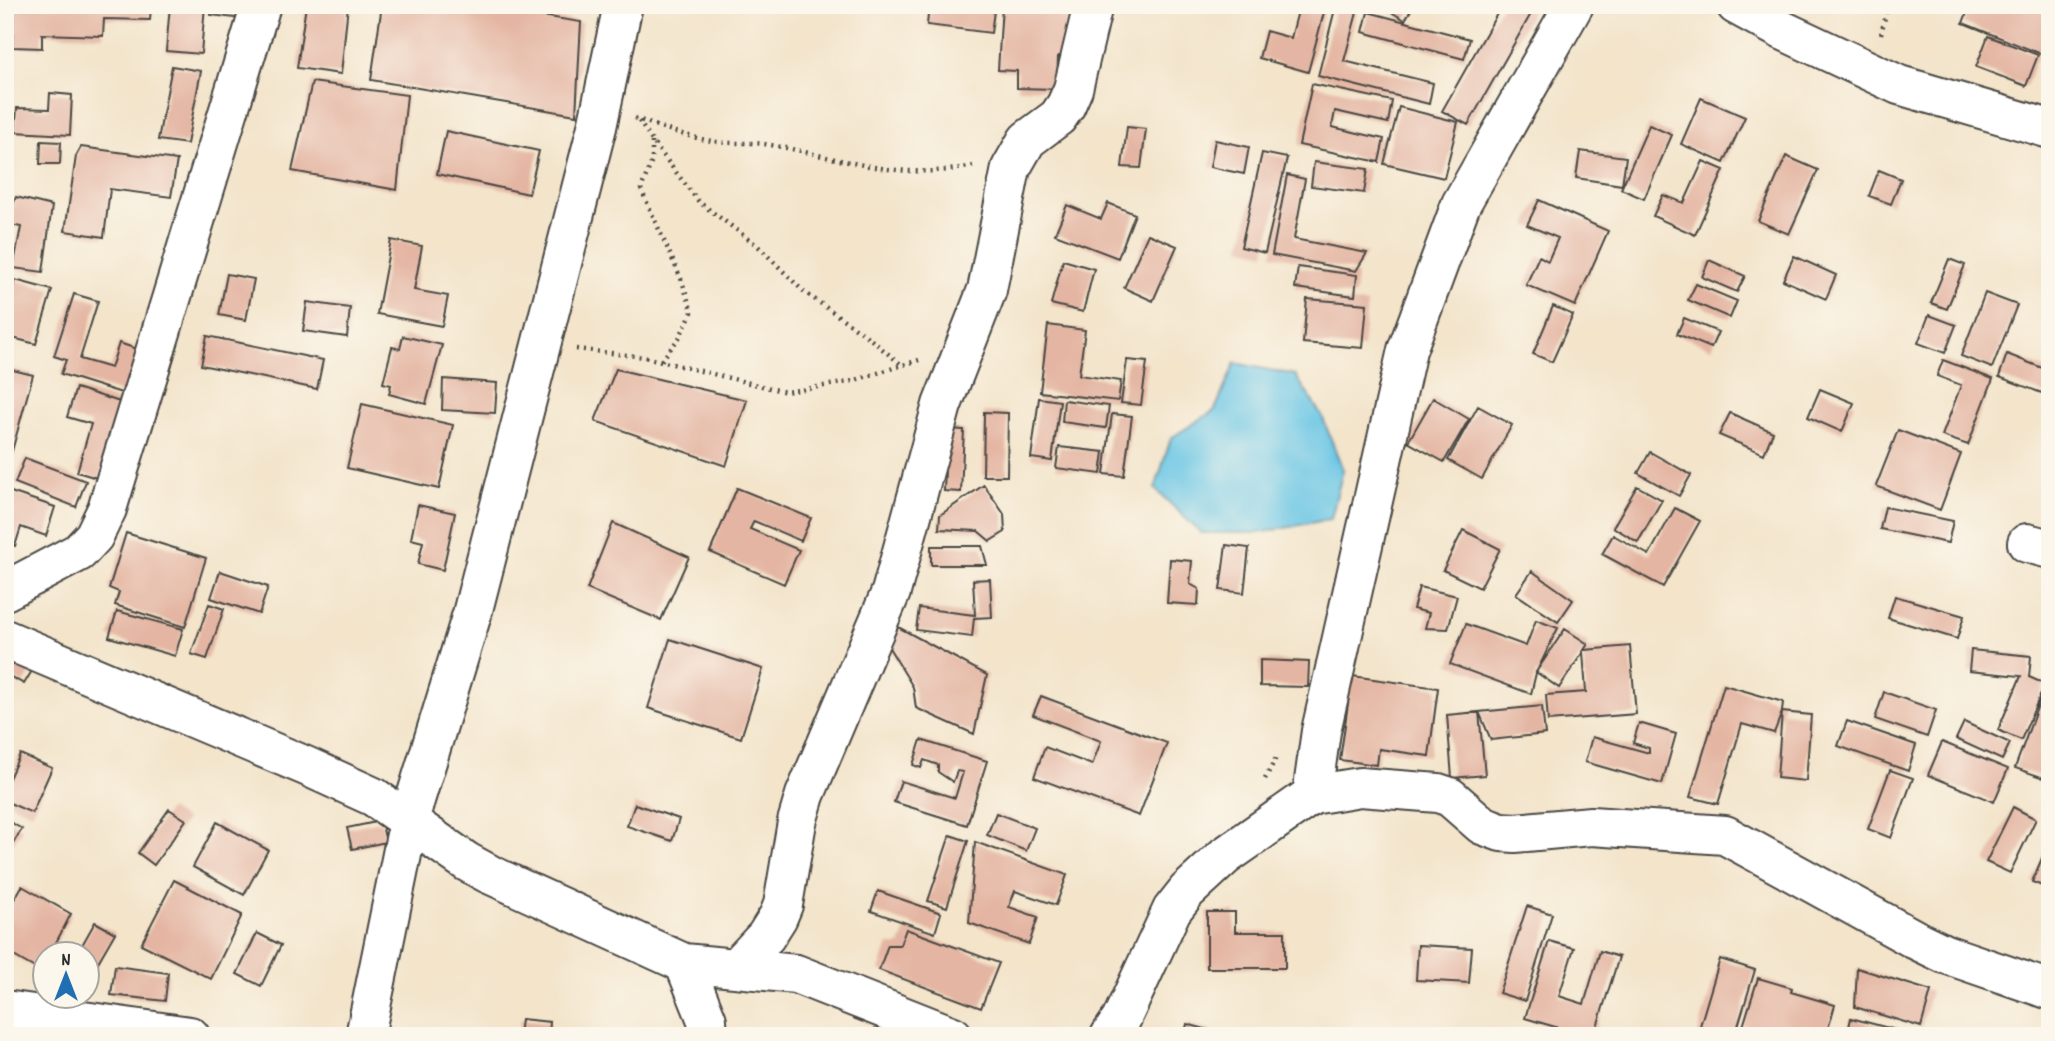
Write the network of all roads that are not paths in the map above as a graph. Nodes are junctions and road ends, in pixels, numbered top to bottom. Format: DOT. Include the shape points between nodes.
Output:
graph roads {
  1 [pos="261,5"];
  2 [pos="622,5"];
  3 [pos="1093,5"];
  4 [pos="1574,5"];
  5 [pos="1736,5"];
  6 [pos="2050,129"];
  7 [pos="5,591"];
  8 [pos="5,639"];
  9 [pos="1312,795"];
  10 [pos="409,820"];
  11 [pos="684,962"];
  12 [pos="736,968"];
  13 [pos="2050,990"];
  14 [pos="5,1010"];
  15 [pos="73,1027"];
  16 [pos="190,1036"];
  17 [pos="365,1036"];
  18 [pos="708,1036"];
  19 [pos="953,1036"];
  20 [pos="1110,1036"];
  1 -- 7 [label="street" via="107,509 94,536 79,552"];
  2 -- 10 [label="street" via="602,105 472,614"];
  3 -- 12 [label="street" via="1066,105 1058,117 1027,140 1011,168 987,290 942,405 891,592 805,795 783,905 766,936"];
  4 -- 9 [label="street" via="1461,204 1406,350 1321,731"];
  5 -- 6 [label="street" via="1899,85"];
  8 -- 10 [label="street" via="306,766 374,797"];
  9 -- 13 [label="street" via="1360,787 1438,793 1450,797 1482,825 1502,832 1591,826 1725,835 1945,954"];
  9 -- 20 [label="street" via="1225,856 1187,891 1172,910"];
  10 -- 11 [label="street" via="489,874"];
  10 -- 17 [label="street"];
  11 -- 12 [label="street"];
  11 -- 18 [label="street" via="707,1020"];
  12 -- 19 [label="street" via="796,974"];
  14 -- 15 [label="street"];
  15 -- 16 [label="street"];
}
